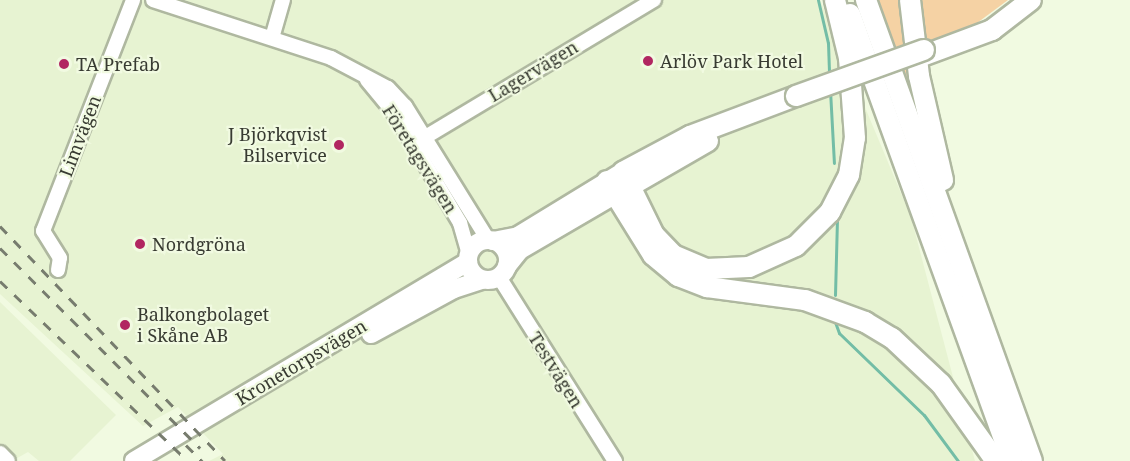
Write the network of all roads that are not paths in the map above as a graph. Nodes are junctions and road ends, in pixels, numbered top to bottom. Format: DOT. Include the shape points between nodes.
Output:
graph roads {
  1 [pos="133,0"];
  2 [pos="153,0"];
  3 [pos="283,0"];
  4 [pos="654,0"];
  5 [pos="835,0"];
  6 [pos="845,0"];
  7 [pos="866,0"];
  8 [pos="910,0"];
  9 [pos="1014,0"];
  10 [pos="1030,0"];
  11 [pos="272,38"];
  12 [pos="925,52"];
  13 [pos="419,140"];
  14 [pos="619,183"];
  15 [pos="490,240"];
  16 [pos="468,259"];
  17 [pos="58,270"];
  18 [pos="496,274"];
  19 [pos="967,279"];
  20 [pos="0,453"];
  21 [pos="8,461"];
  22 [pos="134,461"];
  23 [pos="150,461"];
  24 [pos="615,461"];
  25 [pos="996,461"];
  26 [pos="1012,461"];
  27 [pos="1032,461"];
  1 -- 17 [label="street, Limvägen" via="43,231 60,258"];
  2 -- 11 [label="street, Företagsvägen"];
  3 -- 11 [label="street"];
  4 -- 13 [label="street, Lagervägen"];
  5 -- 14 [label="highway" via="849,58 854,153 841,194 810,234 763,263 738,270 706,269 680,259 660,243"];
  6 -- 26 [label="highway"];
  7 -- 19 [label="highway"];
  8 -- 19 [label="highway" via="919,76"];
  9 -- 12 [label="highway" via="988,23"];
  10 -- 12 [label="highway" via="992,30"];
  11 -- 13 [label="street, Företagsvägen" via="357,71 388,88"];
  12 -- 14 [label="highway" via="797,99"];
  13 -- 15 [label="street, Företagsvägen"];
  13 -- 16 [label="street, Företagsvägen" via="460,223"];
  14 -- 15 [label="main road" via="518,236"];
  14 -- 18 [label="main road, Kronetorpsvägen" via="520,250"];
  14 -- 25 [label="highway" via="653,255 678,276 707,287 805,300 856,318 892,338 941,384"];
  15 -- 16 [label="main road" via="473,247"];
  15 -- 18 [label="main road" via="506,250"];
  16 -- 18 [label="main road" via="472,273"];
  16 -- 22 [label="main road, Kronetorpsvägen"];
  18 -- 23 [label="main road, Kronetorpsvägen" via="453,290 386,325"];
  18 -- 24 [label="street, Testvägen"];
  19 -- 27 [label="highway"];
  20 -- 21 [label="street"];
}
